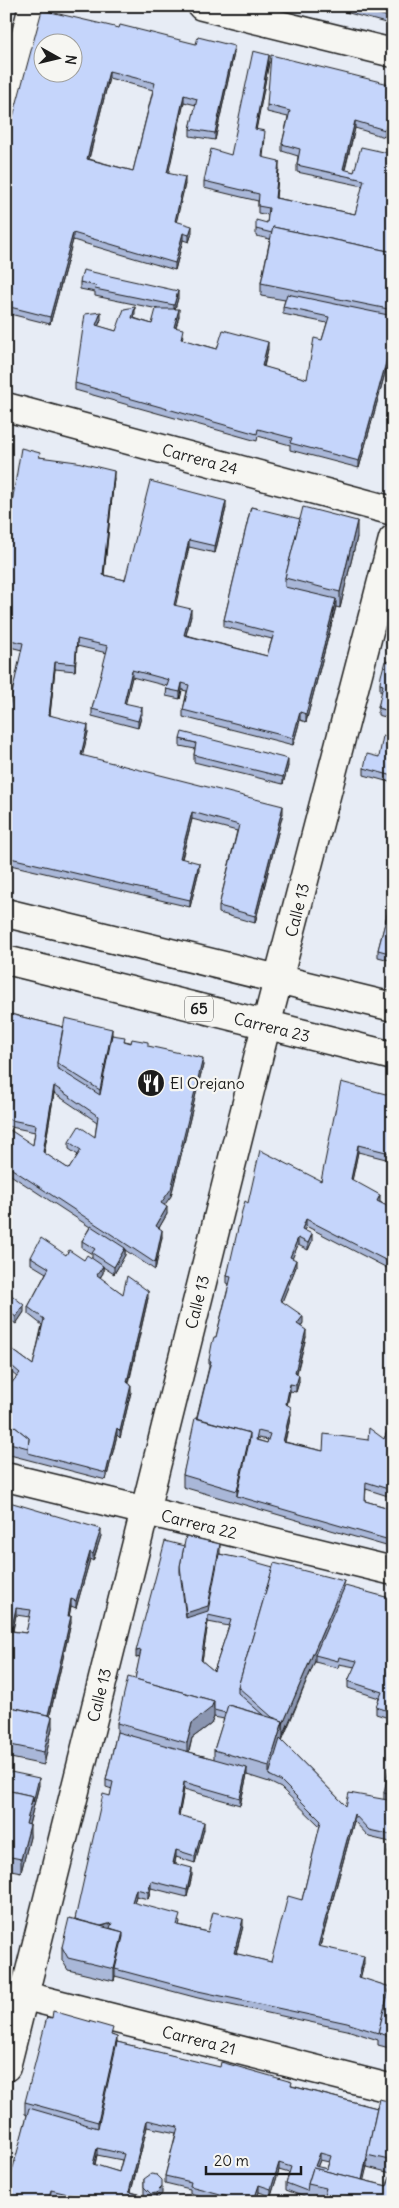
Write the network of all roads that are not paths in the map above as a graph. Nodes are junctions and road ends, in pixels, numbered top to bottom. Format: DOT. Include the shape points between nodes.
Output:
graph roads {
  1 [pos="33,6"];
  2 [pos="202,6"];
  3 [pos="393,53"];
  4 [pos="6,113"];
  5 [pos="6,407"];
  6 [pos="393,511"];
  7 [pos="393,540"];
  8 [pos="6,913"];
  9 [pos="6,960"];
  10 [pos="279,981"];
  11 [pos="393,1007"];
  12 [pos="266,1026"];
  13 [pos="393,1056"];
  14 [pos="6,1476"];
  15 [pos="145,1511"];
  16 [pos="393,1571"];
  17 [pos="15,1993"];
  18 [pos="6,2067"];
  19 [pos="393,2089"];
  1 -- 4 [label="street"];
  2 -- 3 [label="street"];
  5 -- 6 [label="street, Carrera 24"];
  7 -- 10 [label="street, Calle 13"];
  8 -- 10 [label="street"];
  9 -- 12 [label="street, Carrera 23 / 65"];
  10 -- 11 [label="street"];
  10 -- 12 [label="street, Calle 13"];
  12 -- 13 [label="street, Carrera 23 / 65"];
  12 -- 15 [label="street, Calle 13"];
  14 -- 15 [label="street, Carrera 22"];
  15 -- 16 [label="street, Carrera 22"];
  15 -- 17 [label="street, Calle 13"];
  17 -- 18 [label="street, Calle 13"];
  17 -- 19 [label="street, Carrera 21"];
}
